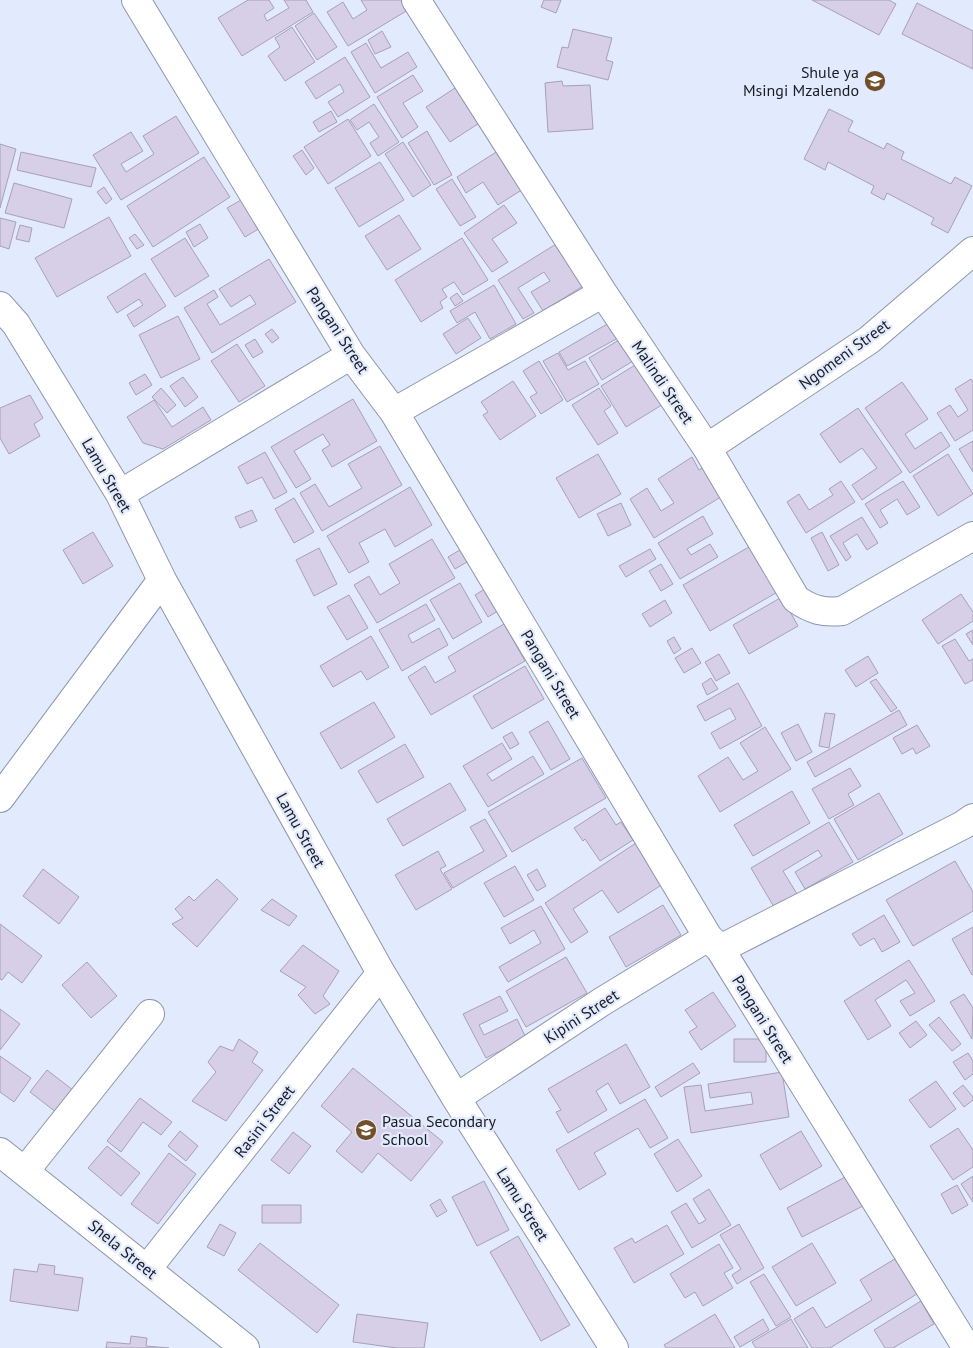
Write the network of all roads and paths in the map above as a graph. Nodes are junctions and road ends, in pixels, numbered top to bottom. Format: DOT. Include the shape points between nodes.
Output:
graph roads {
  1 [pos="136,0"];
  2 [pos="416,0"];
  3 [pos="973,251"];
  4 [pos="603,293"];
  5 [pos="0,306"];
  6 [pos="351,355"];
  7 [pos="394,412"];
  8 [pos="707,448"];
  9 [pos="120,494"];
  10 [pos="973,536"];
  11 [pos="162,580"];
  12 [pos="0,798"];
  13 [pos="970,829"];
  14 [pos="714,943"];
  15 [pos="381,973"];
  16 [pos="150,1014"];
  17 [pos="456,1098"];
  18 [pos="0,1152"];
  19 [pos="25,1171"];
  20 [pos="147,1269"];
  21 [pos="245,1348"];
  22 [pos="614,1348"];
  23 [pos="966,1348"];
  1 -- 6 [label="street, Pangani Street"];
  2 -- 4 [label="street, Malindi Street"];
  3 -- 8 [label="street, Ngomeni Street" via="869,340"];
  4 -- 7 [label="street"];
  4 -- 8 [label="street, Malindi Street"];
  5 -- 9 [label="street, Lamu Street" via="16,324"];
  6 -- 7 [label="street, Pangani Street"];
  6 -- 9 [label="street"];
  7 -- 14 [label="street, Pangani Street"];
  8 -- 10 [label="street, Malindi Street" via="796,599 811,609 842,611"];
  9 -- 11 [label="street, Lamu Street"];
  11 -- 12 [label="street"];
  11 -- 15 [label="street, Lamu Street"];
  13 -- 14 [label="street, Kipini Street"];
  14 -- 17 [label="street, Kipini Street" via="603,1001"];
  14 -- 23 [label="street, Pangani Street"];
  15 -- 17 [label="street, Lamu Street"];
  15 -- 20 [label="street, Rasini Street"];
  16 -- 19 [label="street"];
  17 -- 22 [label="street, Lamu Street"];
  18 -- 19 [label="street, Shela Street"];
  19 -- 20 [label="street, Shela Street"];
  20 -- 21 [label="street, Shela Street"];
}
